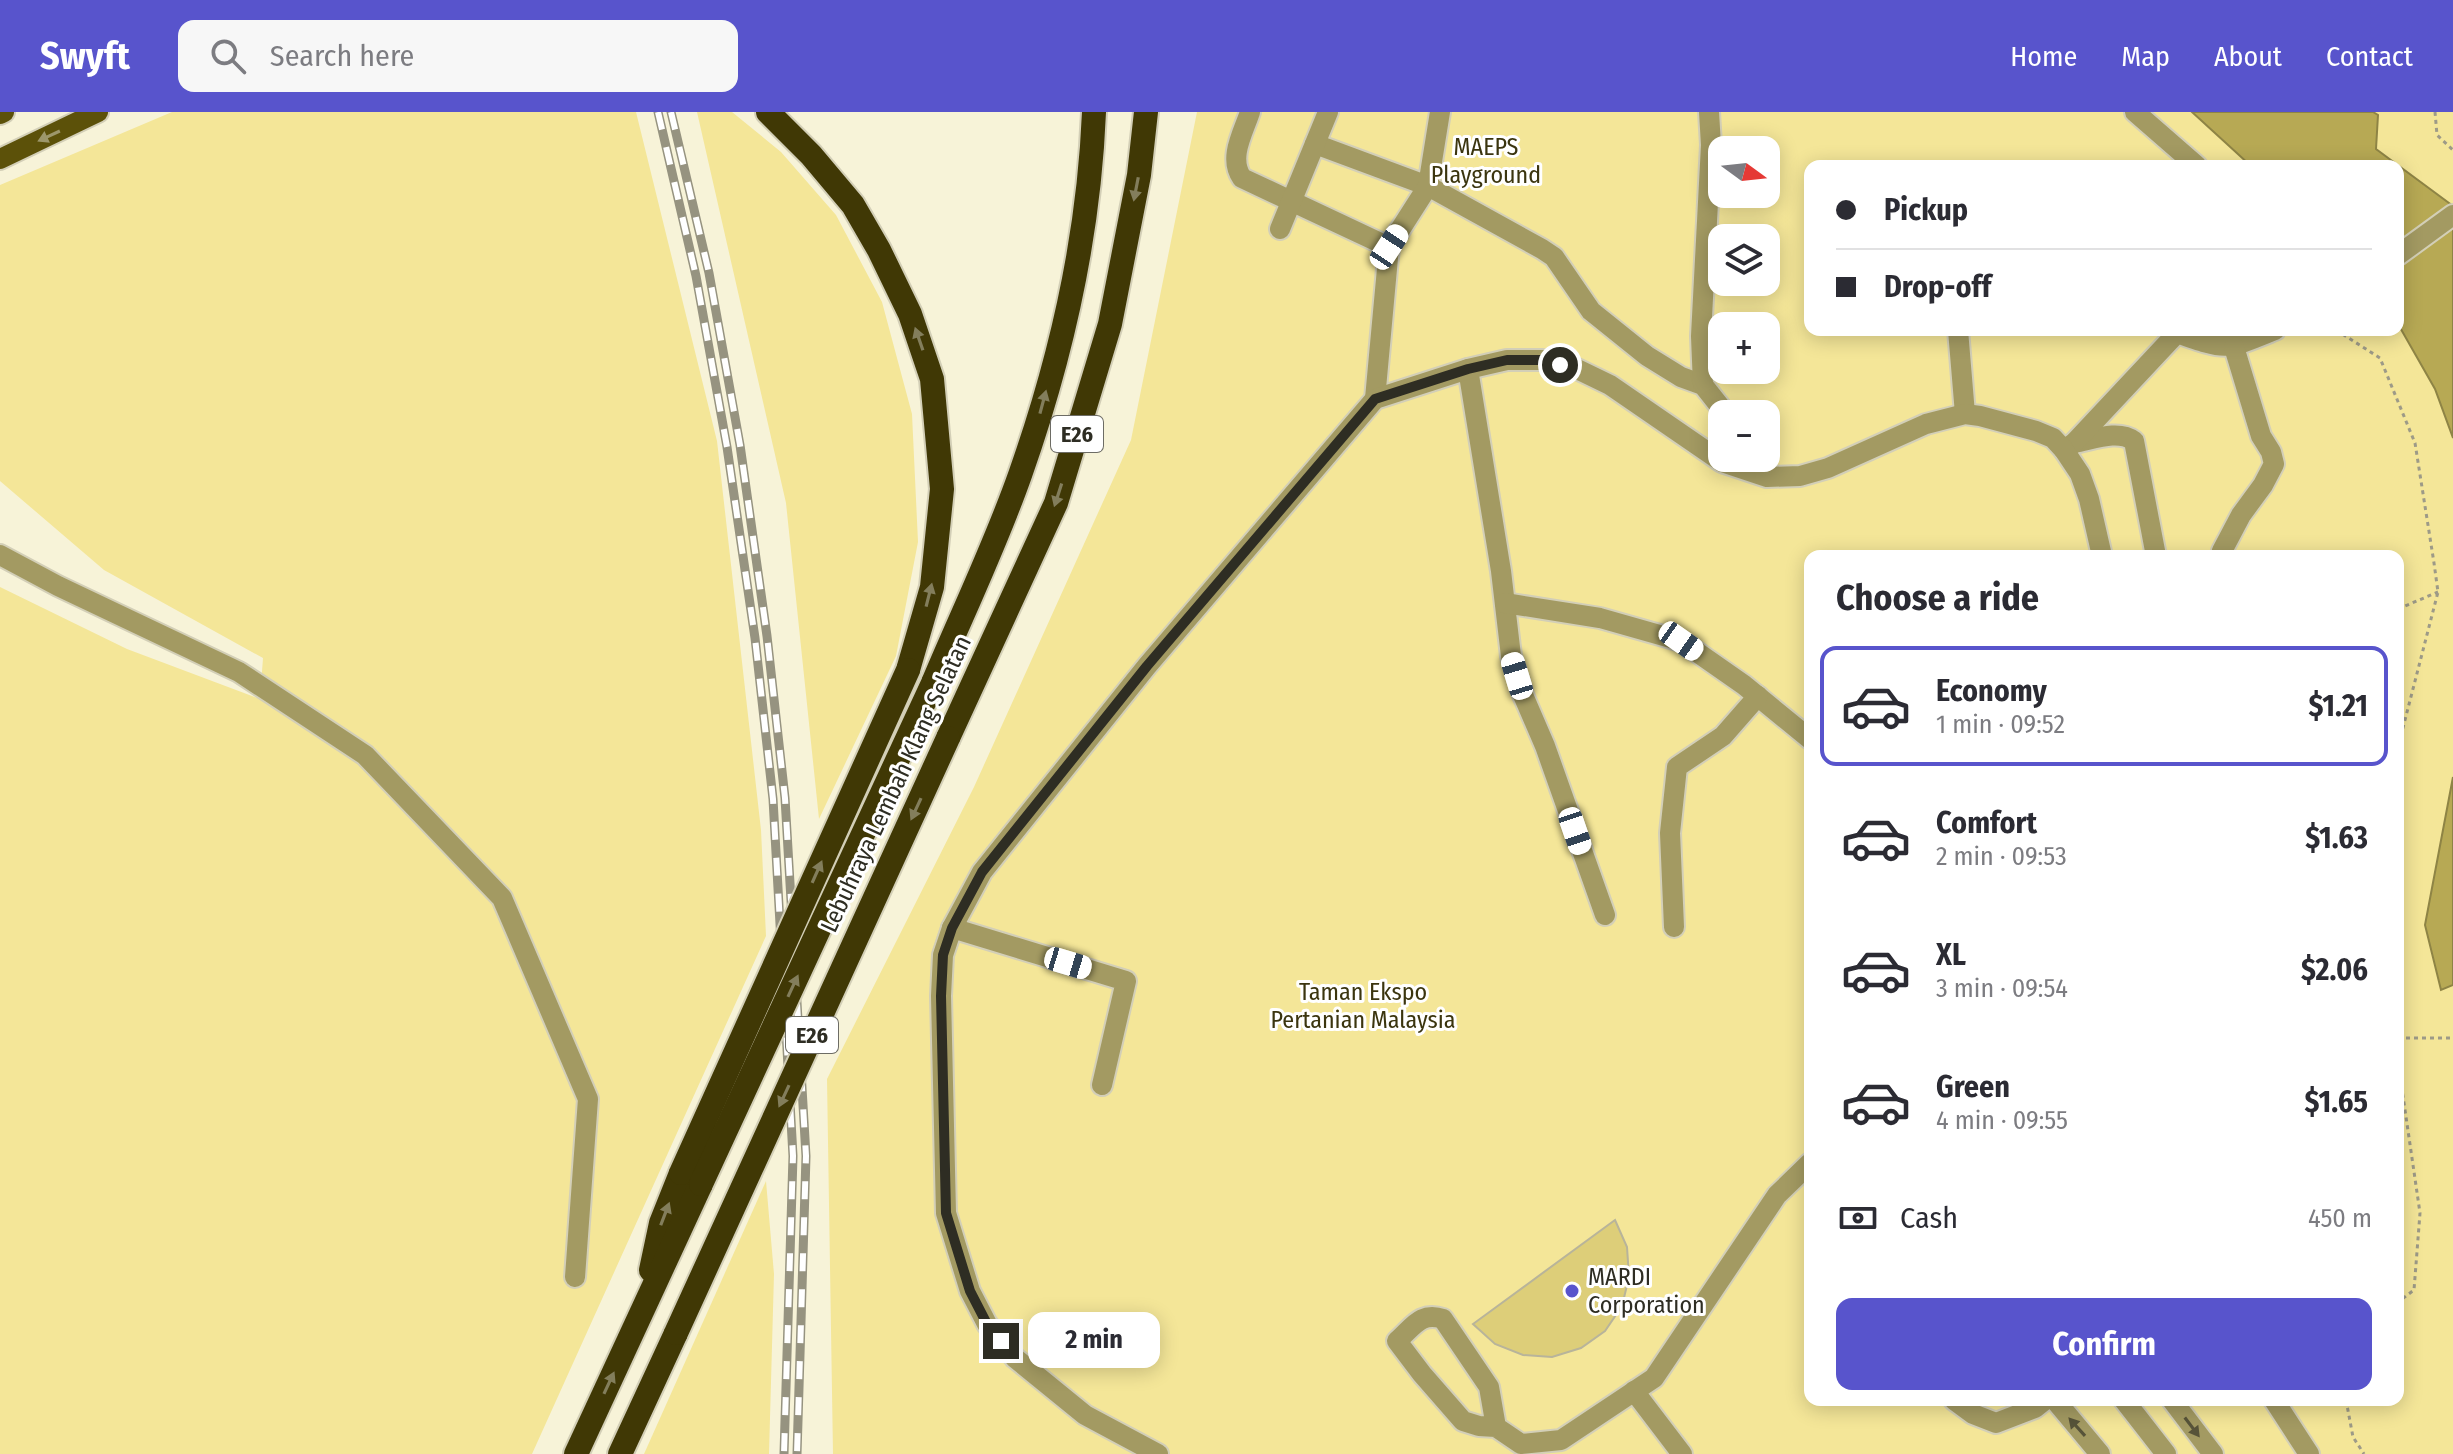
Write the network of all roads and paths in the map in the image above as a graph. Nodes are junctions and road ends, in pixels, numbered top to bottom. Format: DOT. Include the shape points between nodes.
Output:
graph roads {
  1 [pos="98,112"];
  2 [pos="768,112"];
  3 [pos="1094,112"];
  4 [pos="1146,112"];
  5 [pos="1250,112"];
  6 [pos="1328,112"];
  7 [pos="1440,112"];
  8 [pos="1709,112"];
  9 [pos="2135,112"];
  10 [pos="2435,112"];
  11 [pos="1315,144"];
  12 [pos="2453,150"];
  13 [pos="0,159"];
  14 [pos="2190,160"];
  15 [pos="1428,186"];
  16 [pos="1291,201"];
  17 [pos="2453,215"];
  18 [pos="1280,229"];
  19 [pos="1389,247"];
  20 [pos="2404,251"];
  21 [pos="1958,336"];
  22 [pos="2172,336"];
  23 [pos="2190,336"];
  24 [pos="2261,336"];
  25 [pos="2345,336"];
  26 [pos="2234,347"];
  27 [pos="1468,369"];
  28 [pos="1703,385"];
  29 [pos="1375,399"];
  30 [pos="1715,400"];
  31 [pos="1965,414"];
  32 [pos="2069,447"];
  33 [pos="1765,472"];
  34 [pos="1767,477"];
  35 [pos="2101,550"];
  36 [pos="2155,550"];
  37 [pos="2223,550"];
  38 [pos="0,555"];
  39 [pos="2438,592"];
  40 [pos="1505,603"];
  41 [pos="2404,606"];
  42 [pos="1758,696"];
  43 [pos="2404,724"];
  44 [pos="1804,734"];
  45 [pos="1605,915"];
  46 [pos="1674,927"];
  47 [pos="952,928"];
  48 [pos="2404,1038"];
  49 [pos="2453,1038"];
  50 [pos="1102,1085"];
  51 [pos="2404,1103"];
  52 [pos="1804,1169"];
  53 [pos="691,1178"];
  54 [pos="575,1277"];
  55 [pos="2404,1298"];
  56 [pos="1634,1391"];
  57 [pos="1962,1406"];
  58 [pos="2038,1406"];
  59 [pos="2060,1406"];
  60 [pos="2129,1406"];
  61 [pos="2177,1406"];
  62 [pos="2278,1406"];
  63 [pos="2347,1406"];
  64 [pos="1496,1427"];
  65 [pos="576,1454"];
  66 [pos="620,1454"];
  67 [pos="1158,1454"];
  68 [pos="1682,1454"];
  69 [pos="2100,1454"];
  70 [pos="2166,1454"];
  71 [pos="2213,1454"];
  72 [pos="2309,1454"];
  73 [pos="2364,1454"];
  1 -- 13 [label="main road, one-way"];
  53 -- 2 [label="highway, one-way, bridge" via="908,670 932,587 942,489 932,379 910,314 853,205"];
  53 -- 3 [label="highway, Lebuhraya Lembah Klang Selatan / E26, one-way, bridge" via="933,683 1018,479 1077,268"];
  4 -- 66 [label="highway, Lebuhraya Lembah Klang Selatan / E26, one-way, bridge" via="1110,324 1056,503"];
  5 -- 16 [label="street" via="1234,160 1236,170 1242,178"];
  6 -- 11 [label="street"];
  7 -- 15 [label="street"];
  8 -- 28 [label="street"];
  9 -- 14 [label="street"];
  10 -- 12 [label="path" via="2437,135"];
  11 -- 15 [label="street"];
  11 -- 16 [label="street"];
  15 -- 19 [label="street"];
  15 -- 28 [label="street" via="1554,257 1591,311 1647,356"];
  16 -- 18 [label="street"];
  16 -- 19 [label="street"];
  17 -- 20 [label="street"];
  19 -- 29 [label="street"];
  21 -- 31 [label="street"];
  22 -- 32 [label="street"];
  23 -- 26 [label="street" via="2217,347"];
  24 -- 26 [label="street"];
  25 -- 39 [label="path" via="2380,358 2415,443"];
  26 -- 37 [label="street" via="2274,464"];
  27 -- 29 [label="street"];
  27 -- 34 [label="street" via="1507,360 1543,360 1577,369 1610,385 1722,462"];
  27 -- 40 [label="street"];
  28 -- 30 [label="street"];
  29 -- 47 [label="street" via="1127,690 982,872"];
  31 -- 32 [label="street" via="2036,431"];
  31 -- 34 [label="street" via="1926,424 1828,468"];
  32 -- 35 [label="street"];
  32 -- 36 [label="street" via="2117,435 2134,441"];
  33 -- 34 [label="street"];
  38 -- 54 [label="street" via="239,672 365,755 502,898 588,1099"];
  39 -- 41 [label="path"];
  39 -- 43 [label="path"];
  40 -- 42 [label="street" via="1600,618 1681,641"];
  40 -- 45 [label="street" via="1511,656 1523,695"];
  42 -- 44 [label="street"];
  42 -- 46 [label="street" via="1723,736 1677,767 1670,833"];
  47 -- 50 [label="street" via="1126,981"];
  47 -- 67 [label="street" via="943,955 941,996 946,1213 970,1291 987,1324 1015,1358 1085,1415"];
  48 -- 49 [label="path"];
  51 -- 55 [label="path" via="2420,1213 2414,1290"];
  52 -- 56 [label="street" via="1777,1195 1654,1378"];
  65 -- 53 [label="highway, Lebuhraya Lembah Klang Selatan / E26, one-way" via="642,1311"];
  56 -- 64 [label="street" via="1561,1440 1521,1444"];
  56 -- 68 [label="street"];
  57 -- 58 [label="street" via="1996,1423"];
  69 -- 59 [label="street, one-way"];
  60 -- 70 [label="street"];
  61 -- 71 [label="street, one-way"];
  62 -- 72 [label="street"];
  63 -- 73 [label="path" via="2353,1437"];
  64 -- 64 [label="street" via="1463,1421 1397,1341 1424,1316 1443,1319 1489,1387"];
}
